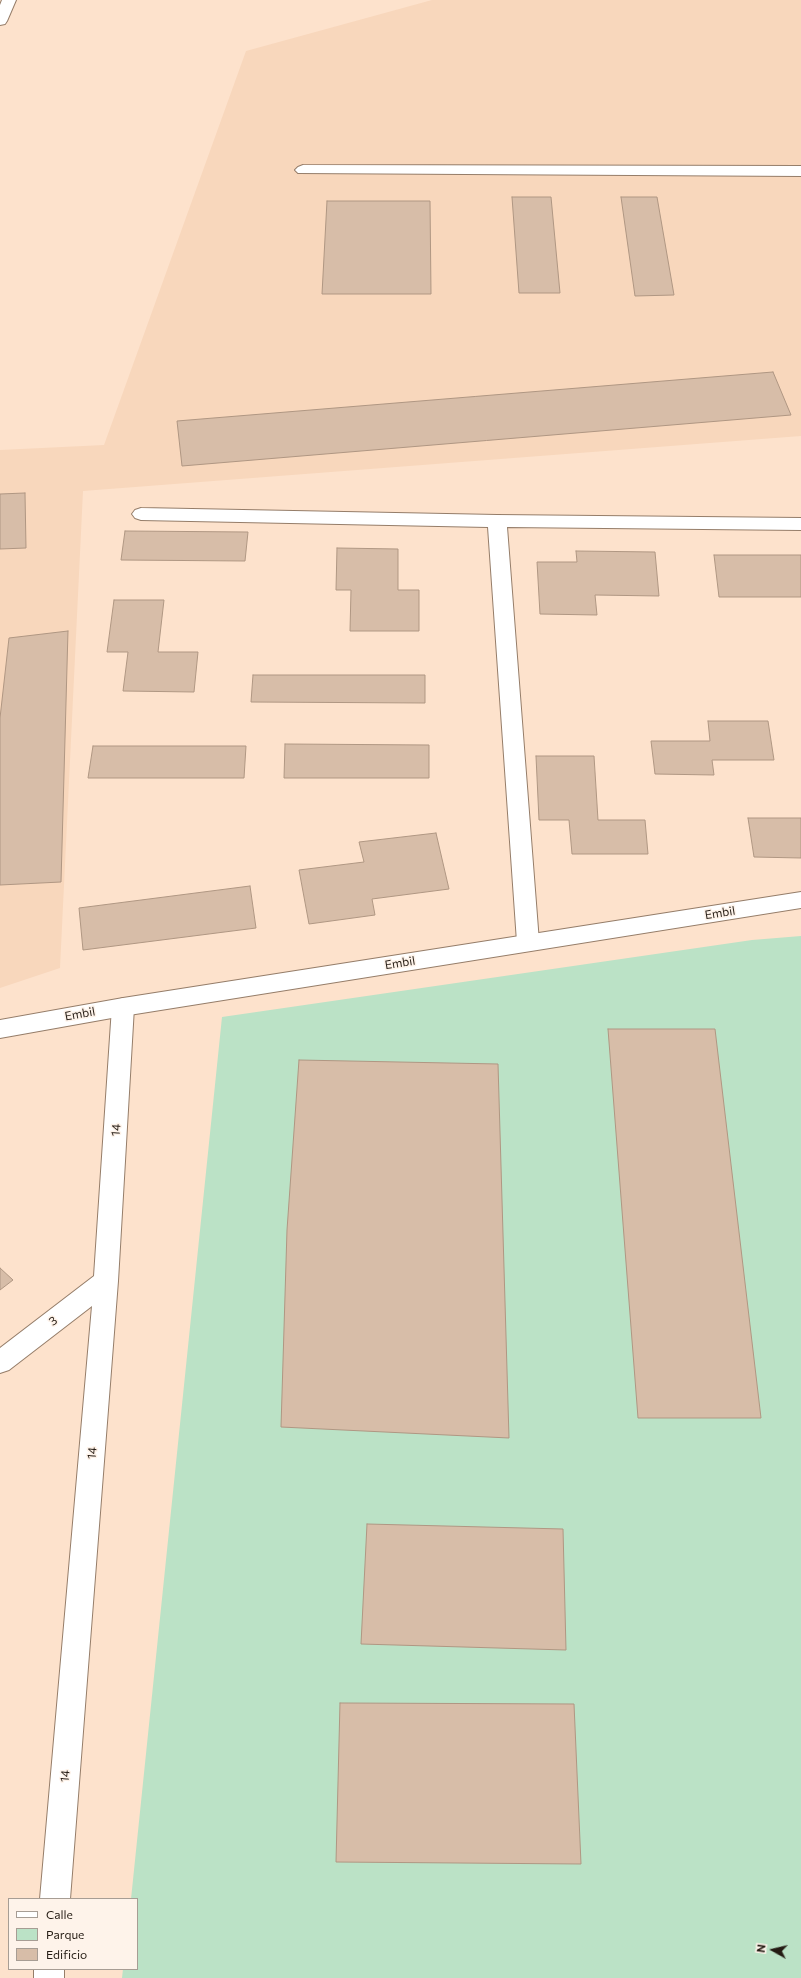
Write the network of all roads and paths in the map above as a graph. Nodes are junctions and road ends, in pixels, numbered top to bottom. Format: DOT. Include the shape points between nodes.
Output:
graph roads {
  1 [pos="9,0"];
  2 [pos="0,21"];
  3 [pos="303,170"];
  4 [pos="801,170"];
  5 [pos="141,514"];
  6 [pos="497,521"];
  7 [pos="801,524"];
  8 [pos="801,900"];
  9 [pos="528,942"];
  10 [pos="123,1006"];
  11 [pos="0,1029"];
  12 [pos="106,1281"];
  13 [pos="0,1362"];
  14 [pos="55,1898"];
  1 -- 2 [label="street"];
  3 -- 4 [label="street"];
  5 -- 6 [label="street"];
  6 -- 7 [label="street"];
  6 -- 9 [label="street"];
  8 -- 9 [label="street, Embil"];
  9 -- 10 [label="street, Embil"];
  10 -- 11 [label="street, Embil"];
  10 -- 12 [label="street, 14"];
  12 -- 13 [label="street, 3"];
  12 -- 14 [label="street, 14"];
}
